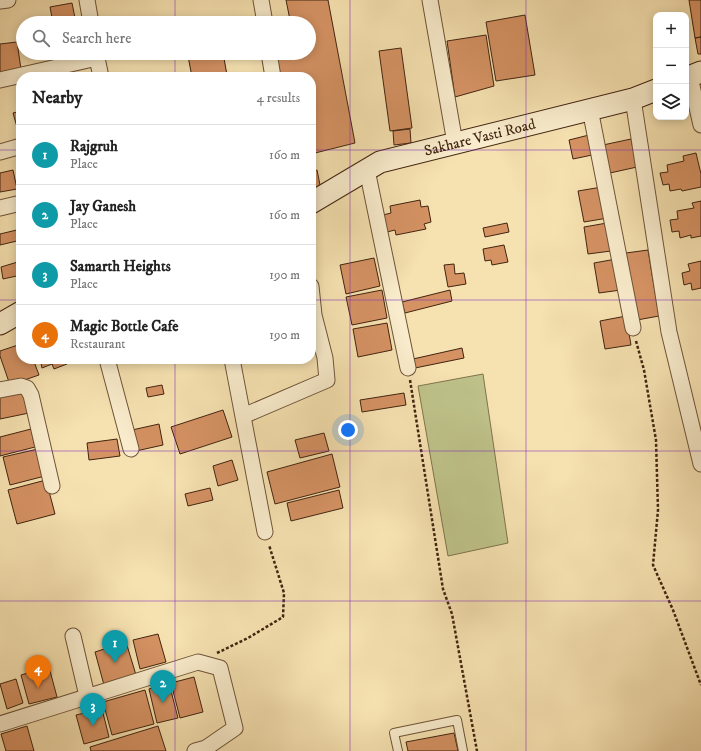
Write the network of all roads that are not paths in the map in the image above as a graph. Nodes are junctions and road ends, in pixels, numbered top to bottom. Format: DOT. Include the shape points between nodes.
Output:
graph roads {
  1 [pos="8,0"];
  2 [pos="87,0"];
  3 [pos="261,0"];
  4 [pos="430,0"];
  5 [pos="0,2"];
  6 [pos="90,16"];
  7 [pos="264,16"];
  8 [pos="78,60"];
  9 [pos="98,60"];
  10 [pos="270,60"];
  11 [pos="31,72"];
  12 [pos="100,72"];
  13 [pos="272,72"];
  14 [pos="16,76"];
  15 [pos="692,76"];
  16 [pos="0,80"];
  17 [pos="653,91"];
  18 [pos="633,99"];
  19 [pos="590,109"];
  20 [pos="701,125"];
  21 [pos="455,143"];
  22 [pos="16,147"];
  23 [pos="0,152"];
  24 [pos="366,170"];
  25 [pos="316,200"];
  26 [pos="16,204"];
  27 [pos="0,208"];
  28 [pos="16,315"];
  29 [pos="316,323"];
  30 [pos="0,324"];
  31 [pos="633,328"];
  32 [pos="108,364"];
  33 [pos="233,364"];
  34 [pos="408,368"];
  35 [pos="0,390"];
  36 [pos="243,416"];
  37 [pos="131,449"];
  38 [pos="701,464"];
  39 [pos="52,486"];
  40 [pos="265,532"];
  41 [pos="73,636"];
  42 [pos="87,696"];
  43 [pos="0,724"];
  44 [pos="195,751"];
  45 [pos="398,751"];
  46 [pos="463,751"];
  1 -- 5 [label="street"];
  2 -- 6 [label="street"];
  3 -- 7 [label="street"];
  4 -- 21 [label="street"];
  8 -- 11 [label="street"];
  9 -- 12 [label="street"];
  10 -- 13 [label="street"];
  14 -- 16 [label="street"];
  15 -- 20 [label="street"];
  17 -- 18 [label="street, Sakhare Vasti Road"];
  18 -- 19 [label="street, Sakhare Vasti Road"];
  18 -- 38 [label="street" via="669,332"];
  19 -- 21 [label="street, Sakhare Vasti Road"];
  19 -- 31 [label="street"];
  21 -- 24 [label="street, Sakhare Vasti Road" via="380,162"];
  22 -- 23 [label="street"];
  24 -- 25 [label="street, Sakhare Vasti Road"];
  24 -- 34 [label="street"];
  26 -- 27 [label="street"];
  28 -- 30 [label="street"];
  29 -- 36 [label="street" via="325,358 327,380"];
  32 -- 37 [label="street"];
  33 -- 36 [label="street"];
  35 -- 39 [label="street" via="21,386 27,388 31,395"];
  36 -- 40 [label="street"];
  41 -- 42 [label="street"];
  42 -- 43 [label="street"];
  42 -- 44 [label="street" via="198,662 220,668 235,728 206,748"];
  45 -- 46 [label="lane" via="394,733 457,720"];
}
